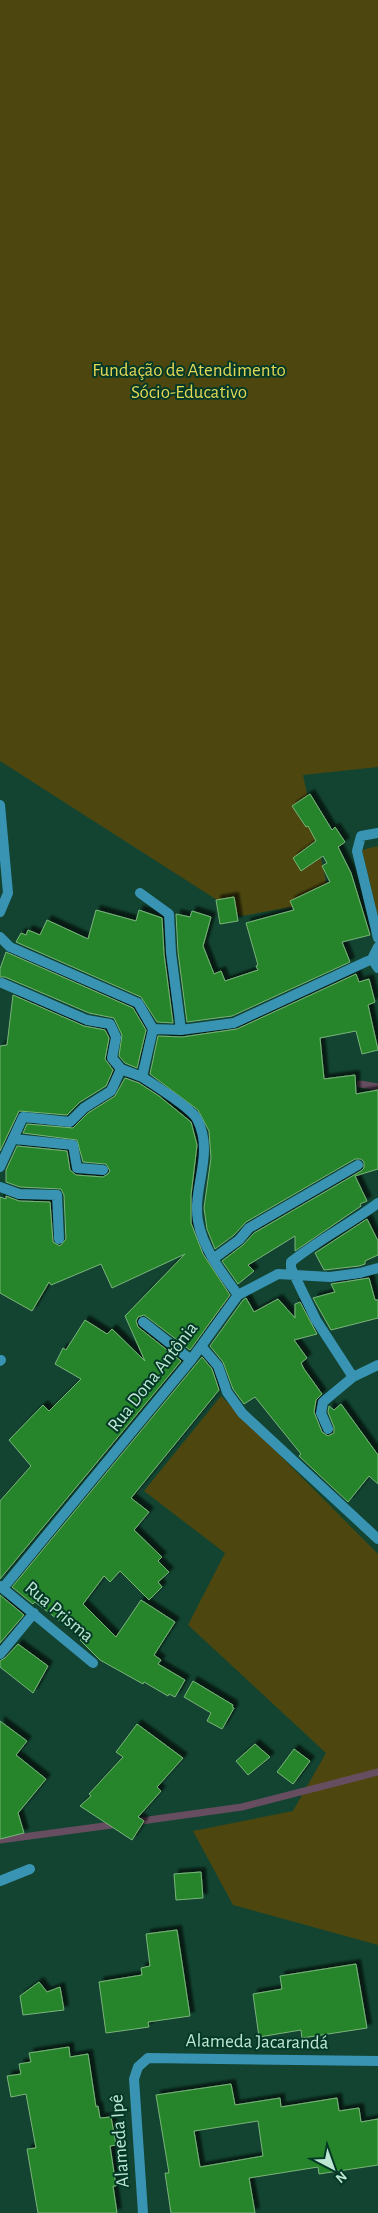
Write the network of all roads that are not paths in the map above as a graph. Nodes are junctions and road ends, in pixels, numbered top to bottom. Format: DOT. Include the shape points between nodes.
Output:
graph roads {
  1 [pos="0,805"];
  2 [pos="378,832"];
  3 [pos="140,893"];
  4 [pos="0,912"];
  5 [pos="0,937"];
  6 [pos="378,938"];
  7 [pos="378,947"];
  8 [pos="372,959"];
  9 [pos="378,968"];
  10 [pos="2,984"];
  11 [pos="153,1030"];
  12 [pos="181,1030"];
  13 [pos="121,1069"];
  14 [pos="142,1077"];
  15 [pos="14,1139"];
  16 [pos="358,1165"];
  17 [pos="0,1168"];
  18 [pos="103,1170"];
  19 [pos="0,1186"];
  20 [pos="378,1203"];
  21 [pos="59,1240"];
  22 [pos="213,1259"];
  23 [pos="378,1268"];
  24 [pos="294,1275"];
  25 [pos="238,1295"];
  26 [pos="143,1322"];
  27 [pos="201,1346"];
  28 [pos="191,1360"];
  29 [pos="378,1365"];
  30 [pos="353,1376"];
  31 [pos="328,1429"];
  32 [pos="378,1539"];
  33 [pos="2,1587"];
  34 [pos="34,1614"];
  35 [pos="0,1654"];
  36 [pos="93,1663"];
  37 [pos="30,1869"];
  38 [pos="0,1881"];
  39 [pos="378,2061"];
  40 [pos="138,2067"];
  41 [pos="143,2213"];
  1 -- 4 [label="street" via="8,893"];
  2 -- 6 [label="street" via="361,836 357,851"];
  3 -- 12 [label="street" via="169,914"];
  5 -- 11 [label="street" via="10,947 138,1003"];
  7 -- 8 [label="street"];
  8 -- 9 [label="street"];
  8 -- 12 [label="street" via="234,1023"];
  10 -- 13 [label="street" via="86,1020 110,1024 116,1036 112,1058"];
  11 -- 12 [label="street"];
  11 -- 14 [label="street"];
  13 -- 14 [label="street"];
  13 -- 15 [label="street" via="111,1091 84,1108 70,1122 23,1117"];
  14 -- 22 [label="street" via="196,1117 205,1148 198,1221"];
  15 -- 17 [label="street"];
  15 -- 18 [label="street" via="73,1145 77,1168"];
  16 -- 22 [label="street" via="249,1228 239,1240"];
  19 -- 21 [label="street" via="19,1194 57,1195"];
  20 -- 24 [label="street" via="290,1262"];
  22 -- 25 [label="street"];
  23 -- 24 [label="street, Rua Dona Antônia" via="330,1278"];
  24 -- 25 [label="street, Rua Dona Antônia" via="278,1274"];
  24 -- 30 [label="street" via="316,1320"];
  25 -- 27 [label="street, Rua Dona Antônia"];
  26 -- 28 [label="street"];
  27 -- 28 [label="street, Rua Dona Antônia"];
  27 -- 32 [label="street" via="218,1366 227,1392 242,1414"];
  28 -- 33 [label="street, Rua Dona Antônia"];
  29 -- 30 [label="street"];
  30 -- 31 [label="street" via="323,1402 321,1413"];
  33 -- 34 [label="street, Rua Prisma"];
  34 -- 35 [label="street"];
  34 -- 36 [label="street, Rua Prisma"];
  37 -- 38 [label="street"];
  39 -- 40 [label="street, Alameda Jacarandá" via="148,2058"];
  40 -- 41 [label="street, Alameda Ipê" via="134,2079"];
}
